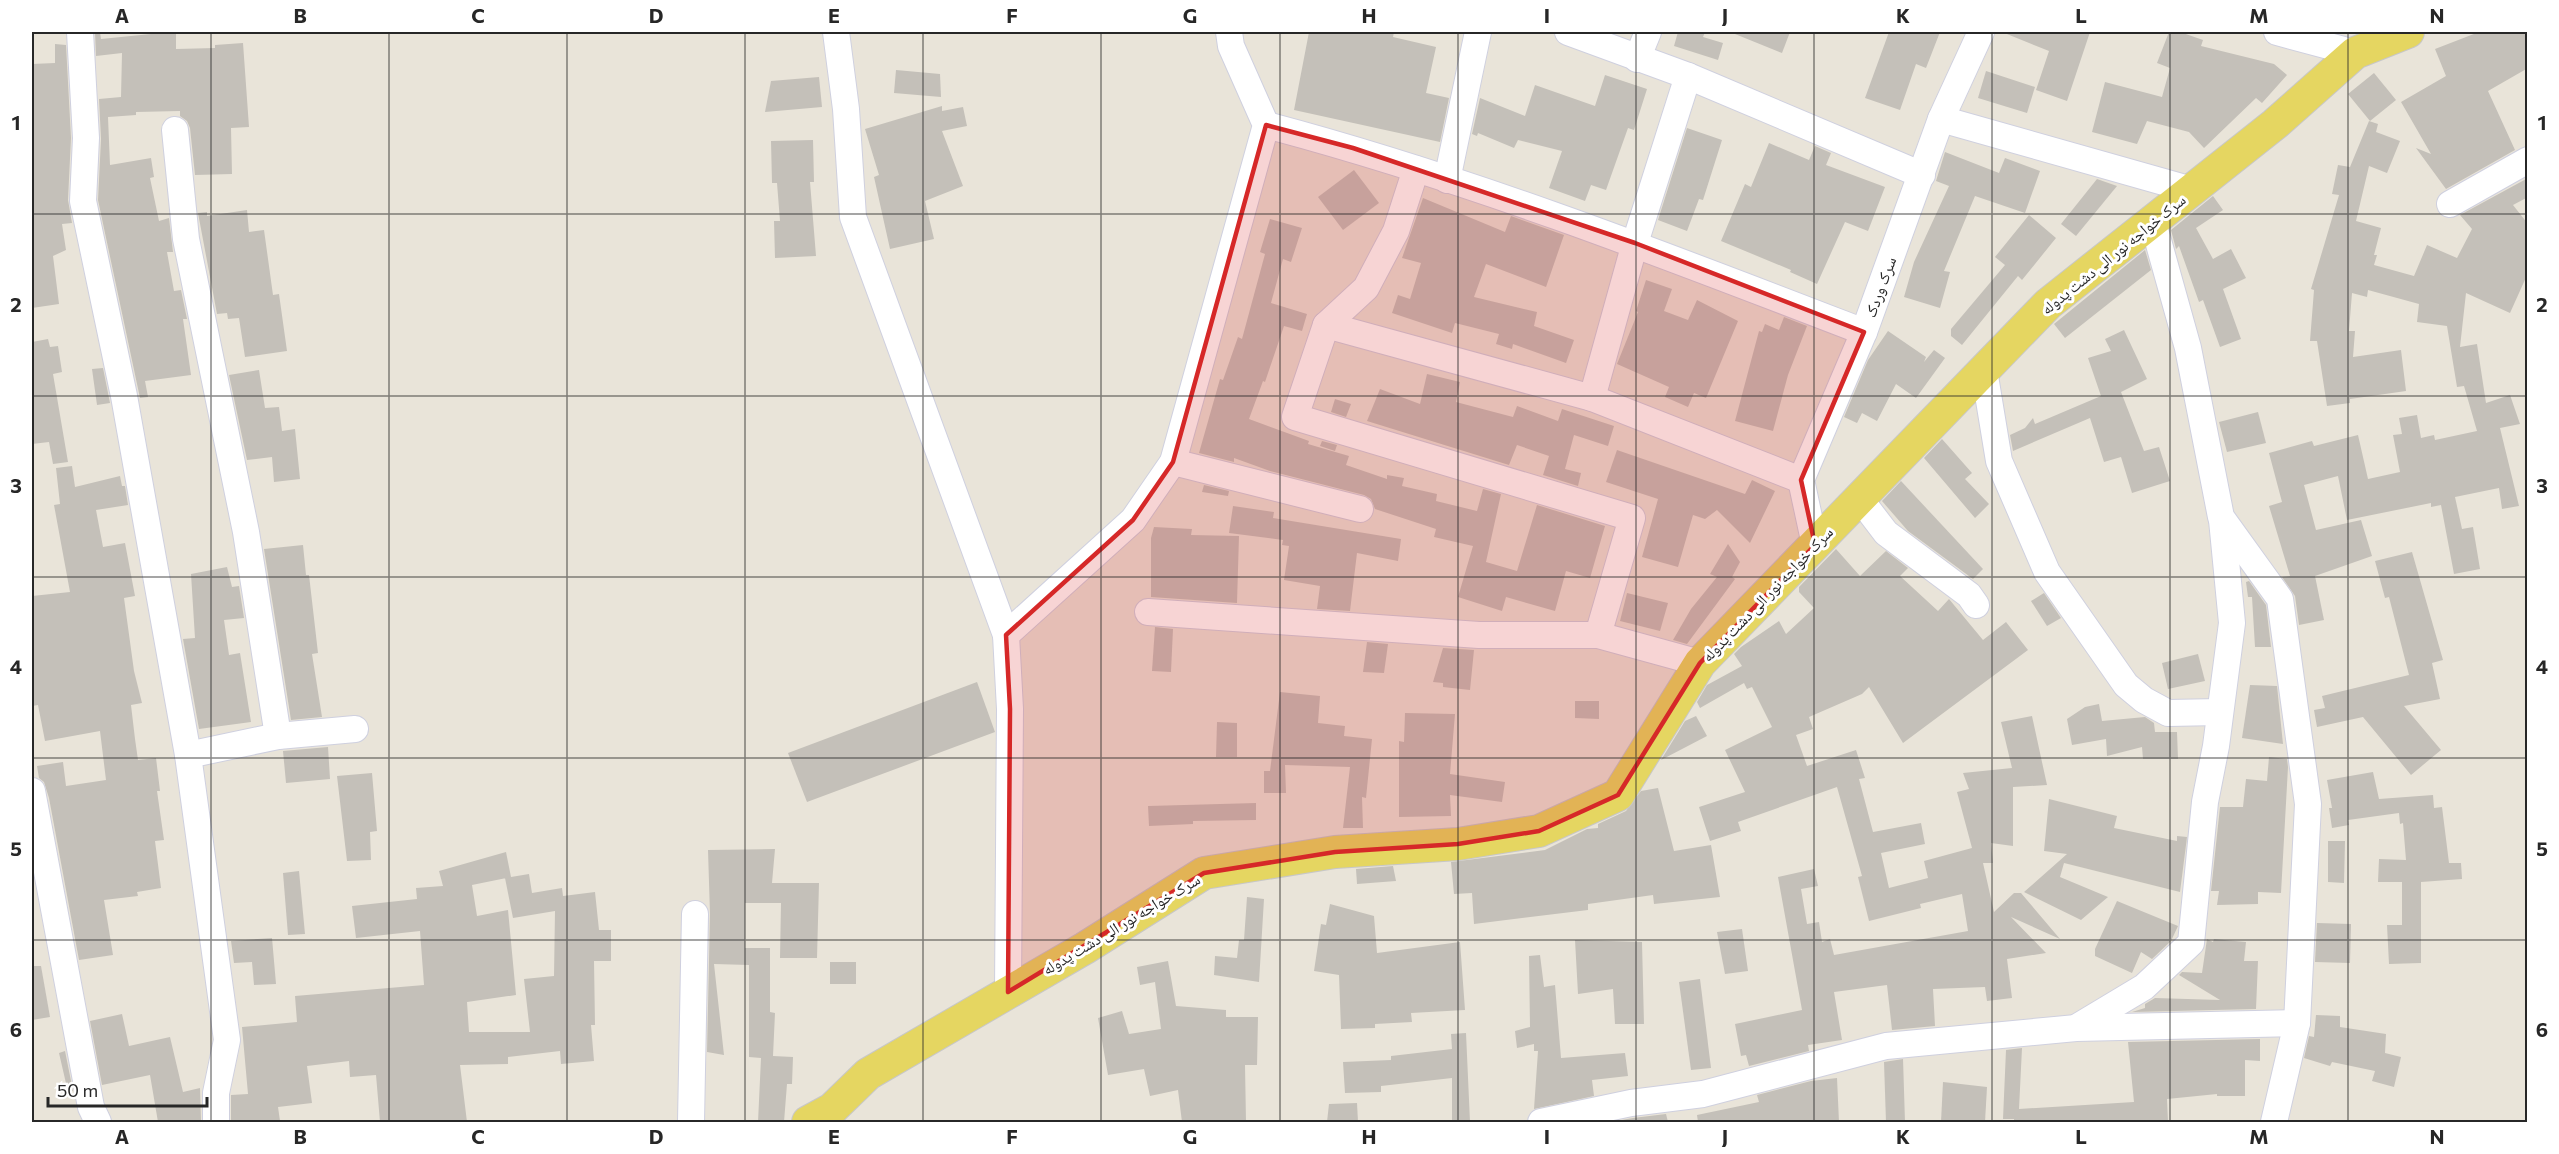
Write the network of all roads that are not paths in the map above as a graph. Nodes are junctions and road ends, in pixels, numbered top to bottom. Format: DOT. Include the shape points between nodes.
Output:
graph roads {
  1 [pos="80,32"];
  2 [pos="836,32"];
  3 [pos="1229,32"];
  4 [pos="1478,32"];
  5 [pos="1568,32"];
  6 [pos="1648,32"];
  7 [pos="1981,32"];
  8 [pos="2277,32"];
  9 [pos="2408,32"];
  10 [pos="2355,53"];
  11 [pos="1637,59"];
  12 [pos="1688,76"];
  13 [pos="1941,120"];
  14 [pos="1266,125"];
  15 [pos="175,130"];
  16 [pos="2528,160"];
  17 [pos="1416,170"];
  18 [pos="1922,175"];
  19 [pos="1447,180"];
  20 [pos="2192,190"];
  21 [pos="2450,204"];
  22 [pos="2152,219"];
  23 [pos="1635,243"];
  24 [pos="1326,325"];
  25 [pos="1864,332"];
  26 [pos="1984,370"];
  27 [pos="1593,398"];
  28 [pos="1173,462"];
  29 [pos="1802,480"];
  30 [pos="1860,499"];
  31 [pos="1360,509"];
  32 [pos="2221,517"];
  33 [pos="1815,545"];
  34 [pos="1976,605"];
  35 [pos="1148,612"];
  36 [pos="1006,635"];
  37 [pos="1598,635"];
  38 [pos="1700,663"];
  39 [pos="2220,712"];
  40 [pos="355,729"];
  41 [pos="278,736"];
  42 [pos="188,755"];
  43 [pos="32,791"];
  44 [pos="695,914"];
  45 [pos="1008,992"];
  46 [pos="2297,1023"];
  47 [pos="2076,1028"];
  48 [pos="98,1122"];
  49 [pos="216,1122"];
  50 [pos="691,1122"];
  51 [pos="808,1122"];
  52 [pos="1541,1122"];
  53 [pos="2274,1122"];
  1 -- 42 [label="street" via="86,138 83,201"];
  2 -- 36 [label="street" via="854,217"];
  3 -- 14 [label="street" via="1231,46"];
  4 -- 19 [label="street"];
  5 -- 11 [label="street"];
  6 -- 11 [label="street"];
  7 -- 13 [label="street, سرک وردک"];
  8 -- 10 [label="street"];
  9 -- 10 [label="main road, سرک خواجه نور الی دشت پدوله"];
  10 -- 20 [label="main road, سرک خواجه نور الی دشت پدوله"];
  11 -- 12 [label="street"];
  12 -- 18 [label="street"];
  12 -- 23 [label="street"];
  13 -- 18 [label="street, سرک وردک"];
  13 -- 20 [label="street"];
  14 -- 17 [label="street"];
  14 -- 28 [label="street"];
  15 -- 41 [label="street" via="186,239 246,532"];
  16 -- 21 [label="street"];
  17 -- 19 [label="street"];
  17 -- 24 [label="street" via="1396,231 1366,288"];
  18 -- 25 [label="street, سرک وردک"];
  19 -- 23 [label="street"];
  20 -- 22 [label="main road, سرک خواجه نور الی دشت پدوله"];
  22 -- 26 [label="main road, سرک خواجه نور الی دشت پدوله" via="2048,304"];
  22 -- 32 [label="street" via="2188,348"];
  23 -- 25 [label="street"];
  23 -- 27 [label="street"];
  24 -- 27 [label="street"];
  24 -- 37 [label="street" via="1294,417 1632,518"];
  25 -- 29 [label="street, سرک وردک"];
  26 -- 30 [label="main road, سرک خواجه نور الی دشت پدوله"];
  26 -- 39 [label="street" via="1999,461 2046,572 2126,685 2144,700 2168,713"];
  27 -- 29 [label="street"];
  28 -- 31 [label="street"];
  28 -- 36 [label="street" via="1133,520"];
  29 -- 33 [label="street"];
  30 -- 33 [label="main road, سرک خواجه نور الی دشت پدوله"];
  30 -- 34 [label="street" via="1886,533 1969,595"];
  32 -- 39 [label="street" via="2232,623"];
  32 -- 46 [label="street" via="2280,599 2308,804"];
  33 -- 38 [label="main road, سرک خواجه نور الی دشت پدوله"];
  35 -- 37 [label="street" via="1479,635"];
  36 -- 45 [label="street" via="1010,709"];
  37 -- 38 [label="street"];
  38 -- 45 [label="main road, سرک خواجه نور الی دشت پدوله" via="1618,795 1539,831 1458,844 1335,852 1204,873"];
  39 -- 47 [label="street" via="2205,802 2191,943 2144,987"];
  40 -- 41 [label="street"];
  41 -- 42 [label="street"];
  42 -- 49 [label="street" via="227,1040 216,1092"];
  43 -- 48 [label="street"];
  44 -- 50 [label="street"];
  45 -- 51 [label="main road, سرک خواجه نور الی دشت پدوله" via="868,1074 832,1109"];
  46 -- 47 [label="street"];
  46 -- 53 [label="street"];
  47 -- 52 [label="street" via="1886,1046 1703,1094"];
}
